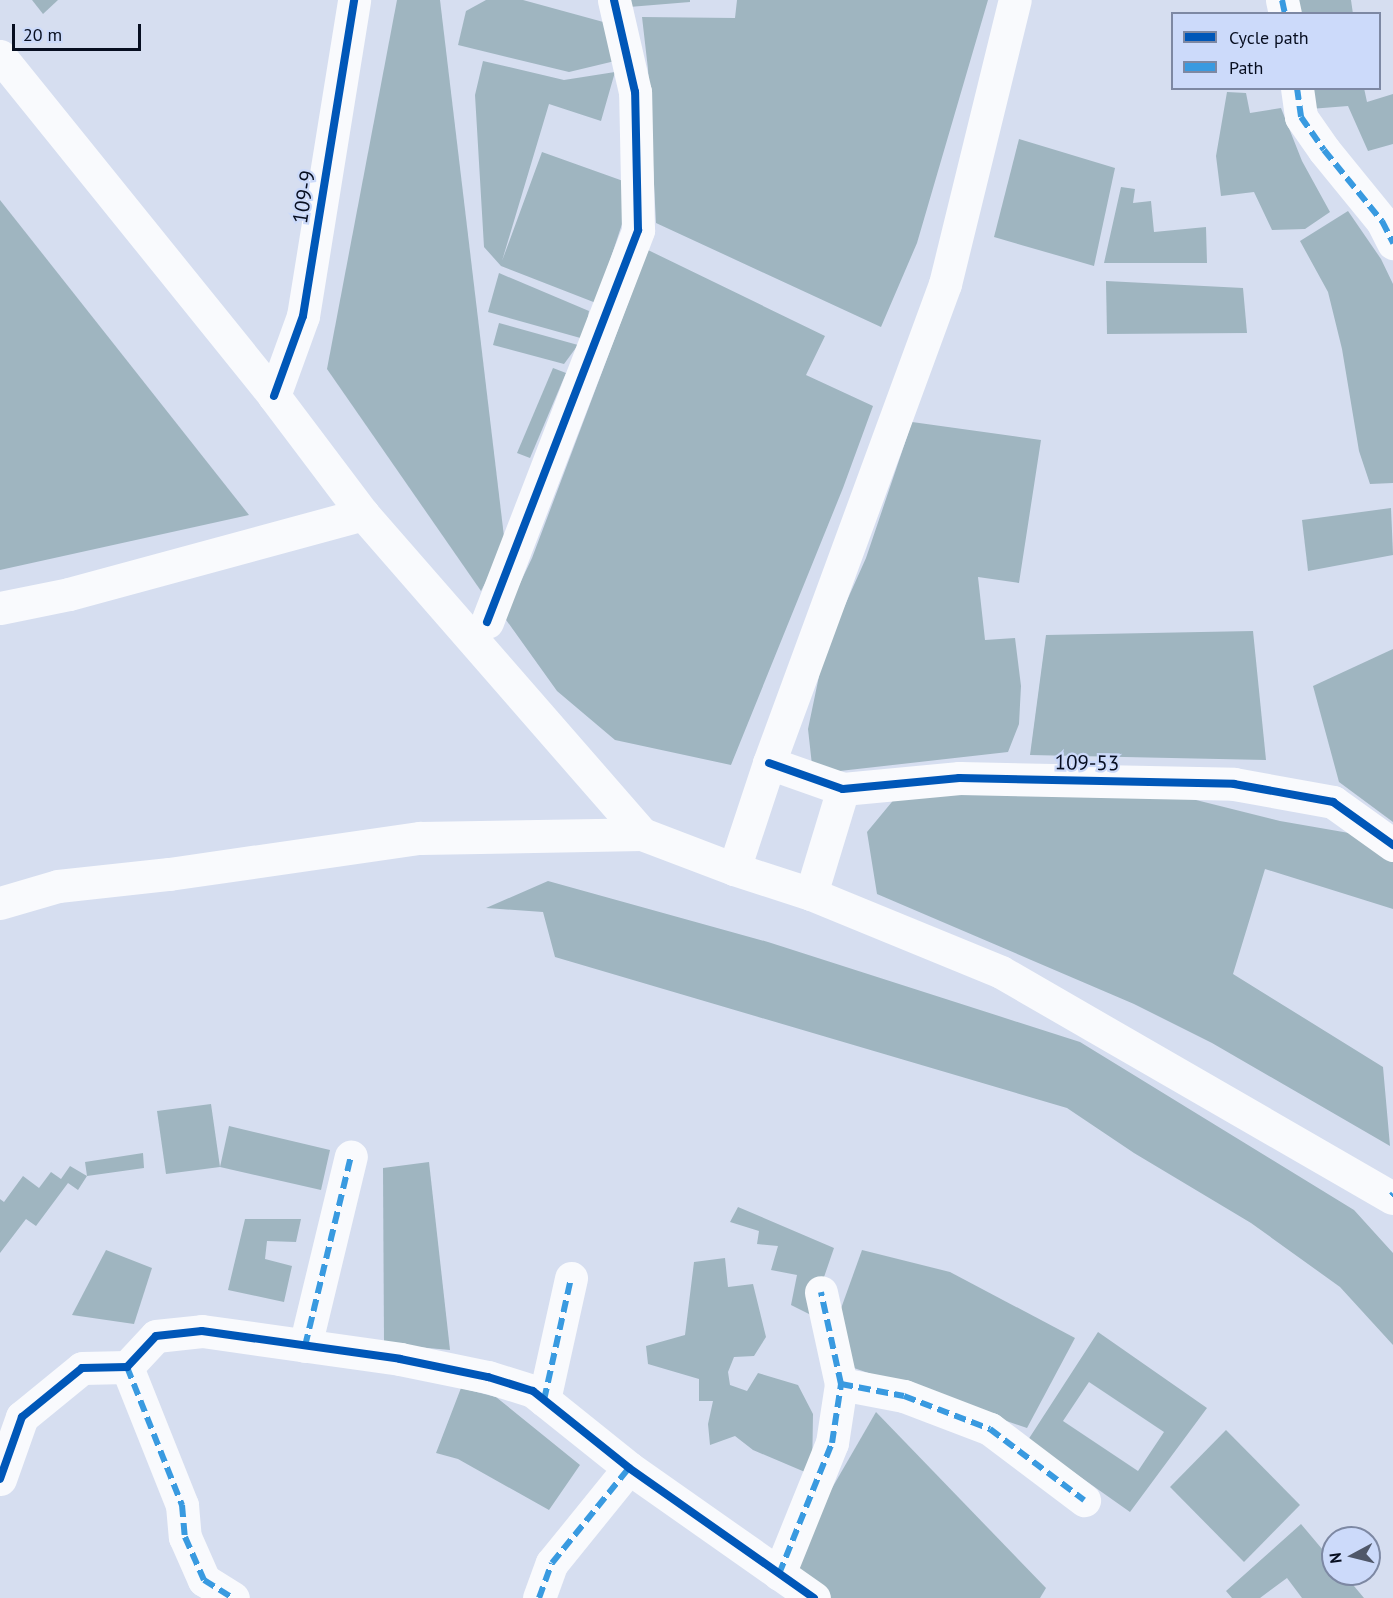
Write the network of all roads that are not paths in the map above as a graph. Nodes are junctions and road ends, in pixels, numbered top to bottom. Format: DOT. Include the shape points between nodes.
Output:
graph roads {
  1 [pos="354,0"];
  2 [pos="614,0"];
  3 [pos="1015,0"];
  4 [pos="0,56"];
  5 [pos="1297,90"];
  6 [pos="1393,243"];
  7 [pos="274,396"];
  8 [pos="363,514"];
  9 [pos="0,608"];
  10 [pos="487,622"];
  11 [pos="769,763"];
  12 [pos="843,789"];
  13 [pos="642,834"];
  14 [pos="1393,845"];
  15 [pos="734,869"];
  16 [pos="811,894"];
  17 [pos="0,903"];
  18 [pos="351,1156"];
  19 [pos="1392,1196"];
  20 [pos="571,1278"];
  21 [pos="821,1292"];
  22 [pos="306,1346"];
  23 [pos="127,1367"];
  24 [pos="841,1384"];
  25 [pos="544,1400"];
  26 [pos="629,1468"];
  27 [pos="0,1479"];
  28 [pos="1084,1500"];
  29 [pos="779,1574"];
  30 [pos="233,1598"];
  31 [pos="539,1598"];
  32 [pos="814,1598"];
  1 -- 7 [label="street, 109-9" via="303,316"];
  2 -- 10 [label="street" via="634,92 638,230"];
  3 -- 11 [label="street" via="945,285"];
  4 -- 7 [label="street"];
  5 -- 6 [label="street" via="1301,117 1382,221"];
  7 -- 8 [label="street"];
  8 -- 9 [label="street" via="69,594"];
  8 -- 13 [label="street"];
  11 -- 12 [label="street, 109-53"];
  11 -- 15 [label="street"];
  12 -- 14 [label="street, 109-53" via="959,778 1234,784 1333,802"];
  12 -- 16 [label="street"];
  13 -- 15 [label="street"];
  13 -- 17 [label="street" via="420,838 58,886"];
  15 -- 16 [label="street"];
  16 -- 19 [label="street" via="1001,972"];
  18 -- 22 [label="street"];
  20 -- 25 [label="street"];
  21 -- 24 [label="street"];
  22 -- 23 [label="street" via="202,1331 156,1336"];
  22 -- 25 [label="street" via="488,1377 533,1391"];
  23 -- 27 [label="street" via="82,1368 22,1417"];
  23 -- 30 [label="street" via="182,1504 185,1537 204,1580"];
  24 -- 28 [label="street" via="904,1396 990,1429"];
  24 -- 29 [label="street" via="832,1443"];
  25 -- 26 [label="street"];
  26 -- 29 [label="street"];
  26 -- 31 [label="street" via="552,1563"];
  29 -- 32 [label="street"];
}
